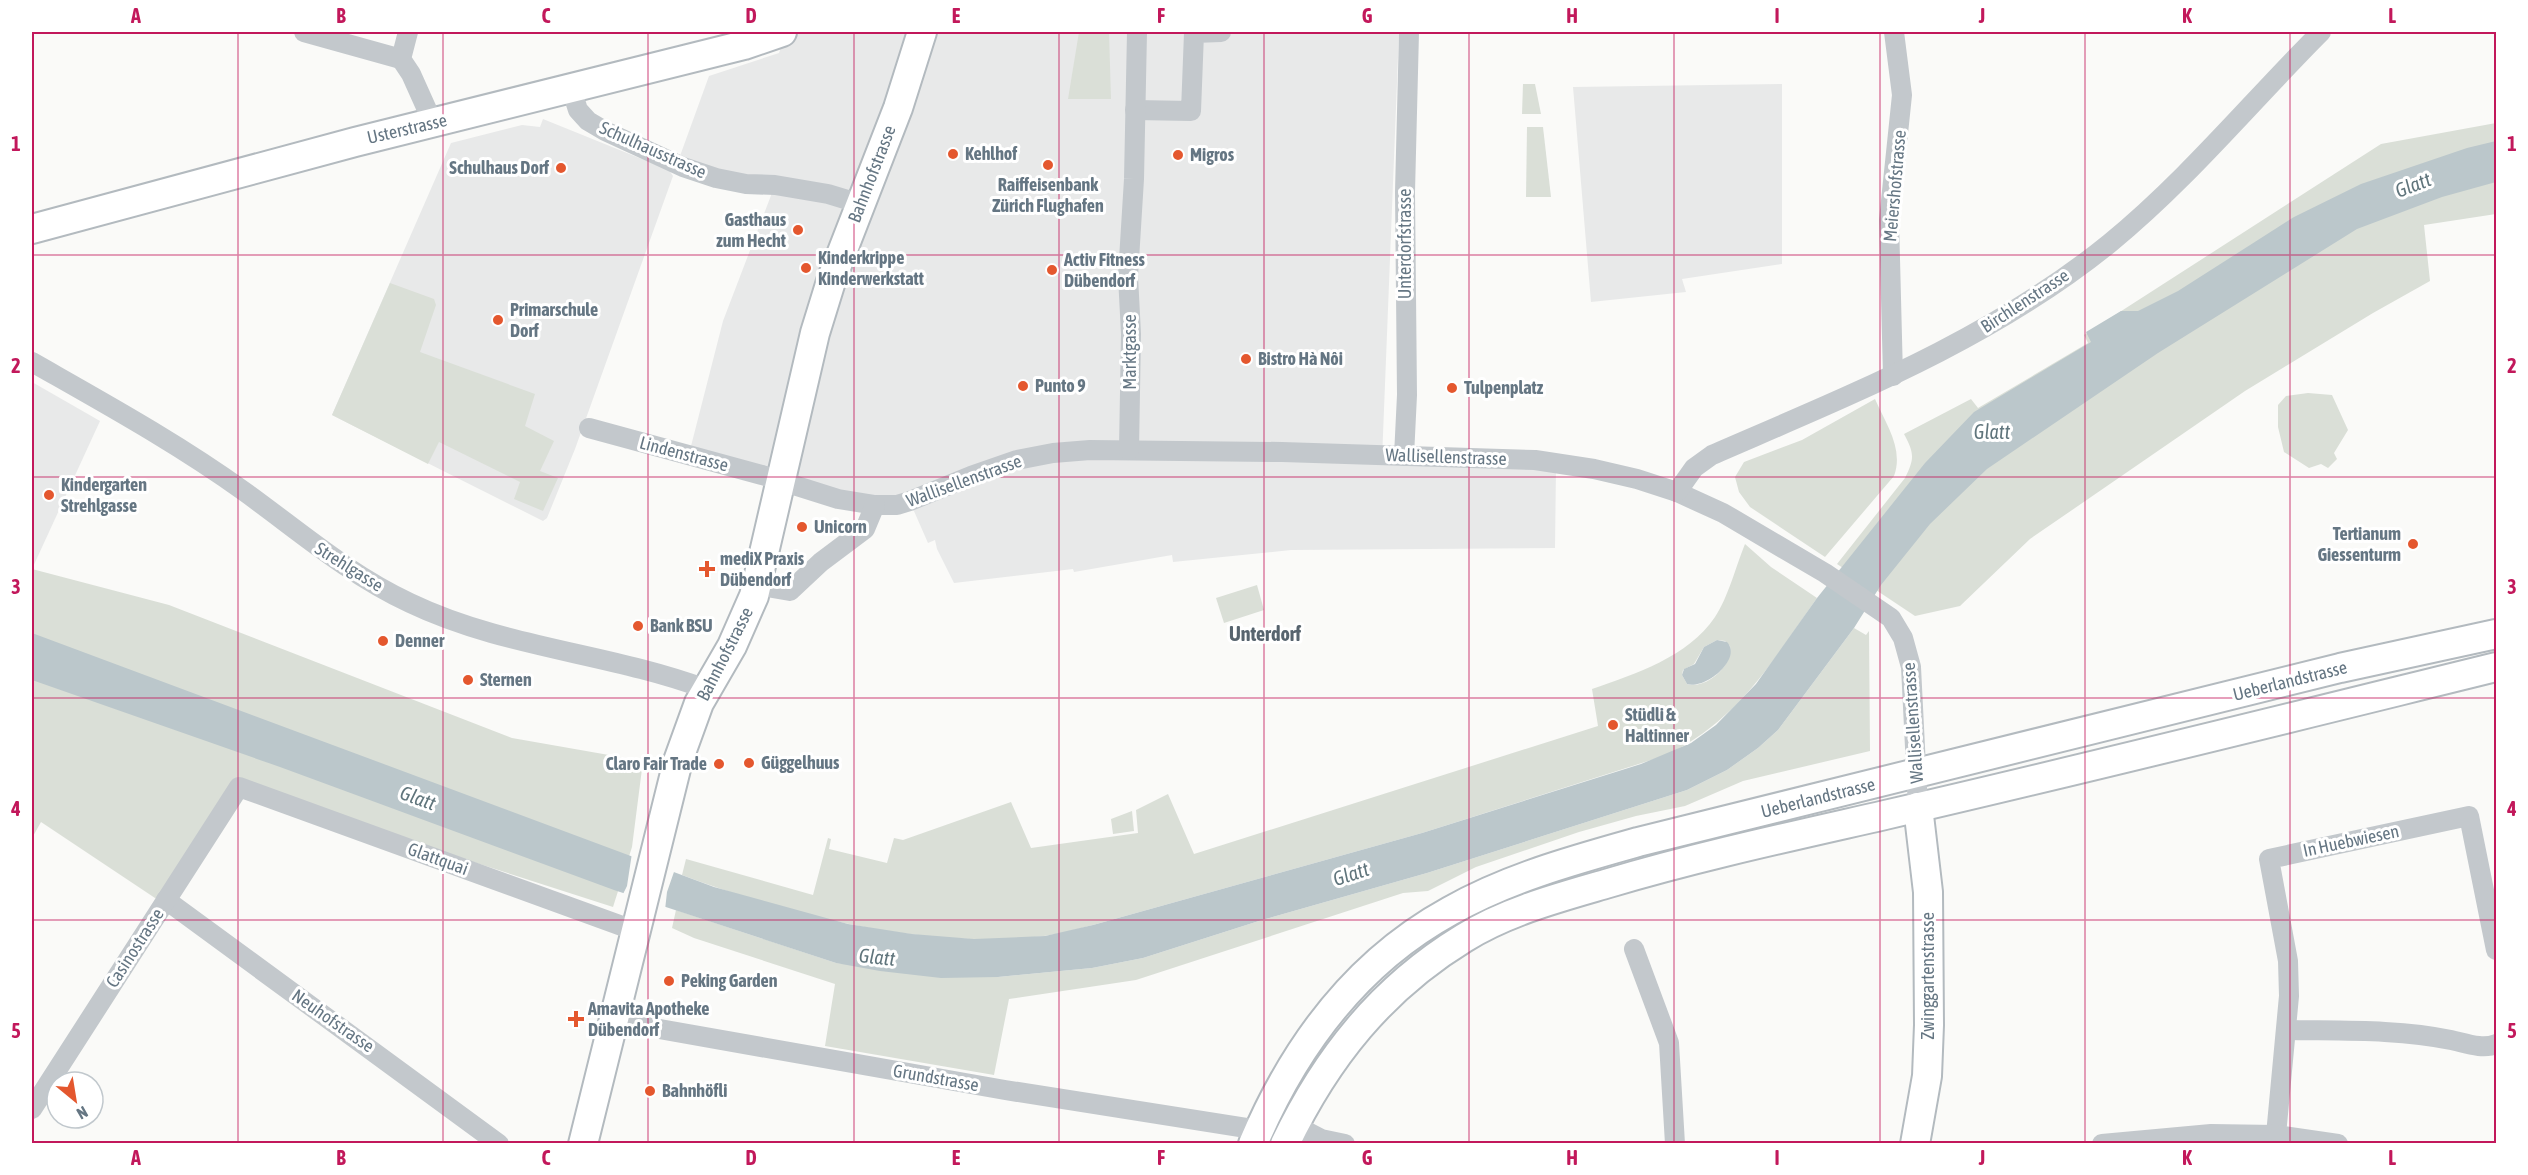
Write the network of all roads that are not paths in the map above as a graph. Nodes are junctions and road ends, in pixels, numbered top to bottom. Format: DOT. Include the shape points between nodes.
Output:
graph roads {
  1 [pos="304,32"];
  2 [pos="408,32"];
  3 [pos="782,32"];
  4 [pos="922,32"];
  5 [pos="1137,32"];
  6 [pos="1221,32"];
  7 [pos="1409,32"];
  8 [pos="1894,32"];
  9 [pos="2321,32"];
  10 [pos="401,59"];
  11 [pos="571,88"];
  12 [pos="1135,110"];
  13 [pos="433,123"];
  14 [pos="861,204"];
  15 [pos="32,229"];
  16 [pos="32,362"];
  17 [pos="1893,376"];
  18 [pos="588,428"];
  19 [pos="1129,450"];
  20 [pos="1404,456"];
  21 [pos="780,481"];
  22 [pos="1677,492"];
  23 [pos="874,505"];
  24 [pos="756,585"];
  25 [pos="790,591"];
  26 [pos="777,607"];
  27 [pos="2496,634"];
  28 [pos="2496,667"];
  29 [pos="706,689"];
  30 [pos="1916,774"];
  31 [pos="239,787"];
  32 [pos="1918,807"];
  33 [pos="166,900"];
  34 [pos="639,922"];
  35 [pos="1634,949"];
  36 [pos="2496,950"];
  37 [pos="614,1021"];
  38 [pos="2287,1030"];
  39 [pos="2496,1044"];
  40 [pos="32,1109"];
  41 [pos="1251,1133"];
  42 [pos="1289,1134"];
  43 [pos="2276,1135"];
  44 [pos="499,1143"];
  45 [pos="583,1143"];
  46 [pos="1345,1143"];
  47 [pos="1675,1143"];
  48 [pos="1915,1143"];
  49 [pos="2102,1143"];
  50 [pos="2338,1143"];
  1 -- 10 [label="street"];
  2 -- 10 [label="street"];
  3 -- 11 [label="main road, Usterstrasse"];
  4 -- 14 [label="main road, Bahnhofstrasse"];
  5 -- 12 [label="street, Marktgasse"];
  6 -- 12 [label="street" via="1194,33 1191,111"];
  7 -- 20 [label="street, Unterdorfstrasse"];
  8 -- 17 [label="street, Meiershofstrasse" via="1902,95 1889,220"];
  9 -- 17 [label="street, Birchlenstrasse" via="2192,168 2110,243 2005,316"];
  10 -- 13 [label="street"];
  11 -- 13 [label="main road, Usterstrasse"];
  11 -- 14 [label="street, Schulhausstrasse" via="578,110 605,132 683,167 716,178 828,194"];
  12 -- 19 [label="street, Marktgasse" via="1128,276"];
  13 -- 15 [label="main road, Usterstrasse"];
  14 -- 21 [label="main road, Bahnhofstrasse" via="815,333"];
  16 -- 29 [label="street, Strehlgasse" via="190,454 318,548 410,603 481,631 649,670"];
  17 -- 22 [label="street, Birchlenstrasse" via="1712,455 1694,468"];
  18 -- 21 [label="street, Lindenstrasse"];
  19 -- 20 [label="street, Wallisellenstrasse"];
  19 -- 23 [label="street, Wallisellenstrasse" via="1053,453 1017,460 910,501"];
  20 -- 22 [label="street, Wallisellenstrasse" via="1552,462 1637,479"];
  21 -- 23 [label="street, Wallisellenstrasse" via="838,499"];
  21 -- 24 [label="main road, Bahnhofstrasse"];
  22 -- 30 [label="street, Wallisellenstrasse" via="1723,513 1825,573 1891,618 1908,654"];
  23 -- 25 [label="street" via="865,529 821,561"];
  24 -- 25 [label="street"];
  24 -- 29 [label="main road, Bahnhofstrasse" via="739,633"];
  25 -- 26 [label="street"];
  27 -- 30 [label="main road, Ueberlandstrasse" via="2340,668"];
  28 -- 32 [label="main road, Ueberlandstrasse"];
  29 -- 34 [label="main road, Bahnhofstrasse" via="678,761"];
  30 -- 32 [label="street, Wallisellenstrasse"];
  30 -- 41 [label="main road, Ueberlandstrasse" via="1568,862 1505,884 1450,910 1409,936 1351,986 1305,1043"];
  31 -- 33 [label="street, Casinostrasse"];
  31 -- 34 [label="street, Glattquai" via="622,926"];
  32 -- 42 [label="main road, Ueberlandstrasse" via="1676,863 1517,913 1466,937 1372,1010 1328,1066"];
  32 -- 48 [label="main road, Zwinggartenstrasse" via="1928,892 1929,1025 1927,1076"];
  33 -- 40 [label="street, Casinostrasse"];
  33 -- 44 [label="street, Neuhofstrasse"];
  34 -- 37 [label="main road, Bahnhofstrasse"];
  35 -- 47 [label="street" via="1669,1043"];
  36 -- 38 [label="street, In Huebwiesen" via="2469,816 2269,859 2288,961"];
  37 -- 41 [label="street, Grundstrasse"];
  37 -- 45 [label="main road, Bahnhofstrasse"];
  38 -- 39 [label="street"];
  38 -- 43 [label="street, In Huebwiesen"];
  42 -- 46 [label="street"];
  43 -- 49 [label="street" via="2211,1134"];
  43 -- 50 [label="street"];
}
